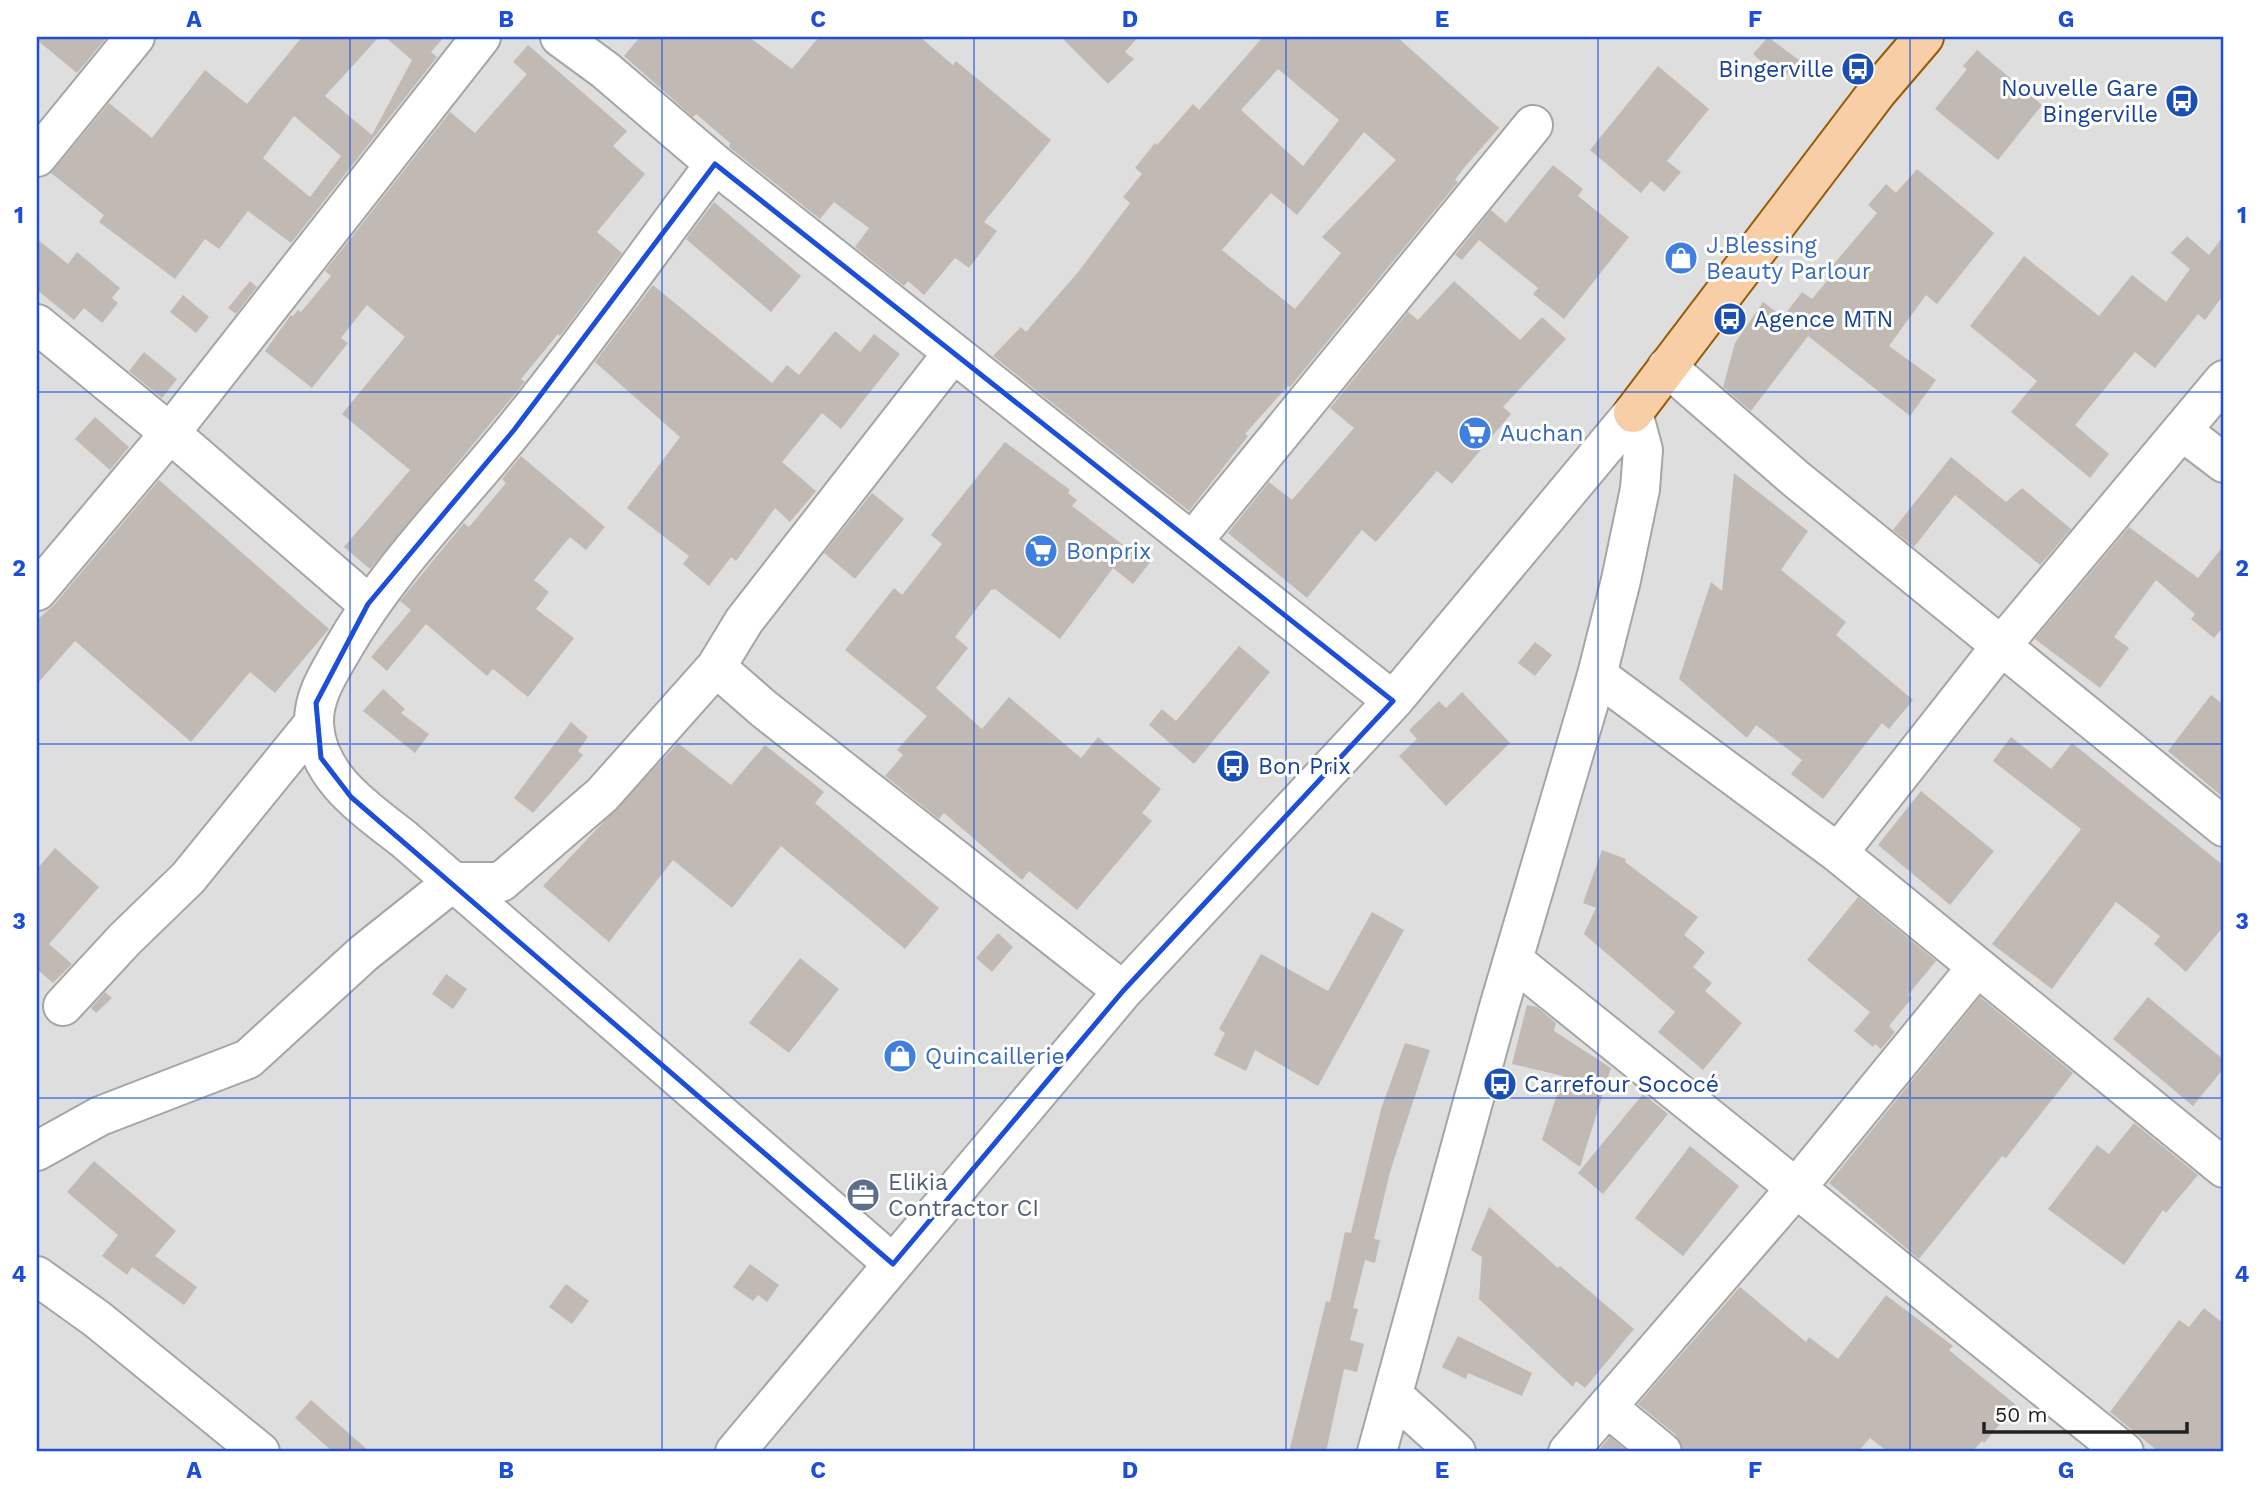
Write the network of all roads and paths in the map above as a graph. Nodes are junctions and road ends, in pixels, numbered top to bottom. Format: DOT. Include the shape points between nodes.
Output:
graph roads {
  1 [pos="135,37"];
  2 [pos="481,37"];
  3 [pos="560,37"];
  4 [pos="1924,37"];
  5 [pos="1533,125"];
  6 [pos="37,157"];
  7 [pos="715,164"];
  8 [pos="37,324"];
  9 [pos="953,353"];
  10 [pos="1667,366"];
  11 [pos="2224,380"];
  12 [pos="1633,413"];
  13 [pos="2182,431"];
  14 [pos="170,433"];
  15 [pos="2224,463"];
  16 [pos="1192,542"];
  17 [pos="37,591"];
  18 [pos="368,604"];
  19 [pos="2001,646"];
  20 [pos="716,667"];
  21 [pos="1597,675"];
  22 [pos="1392,701"];
  23 [pos="314,723"];
  24 [pos="2224,827"];
  25 [pos="1838,853"];
  26 [pos="453,882"];
  27 [pos="1513,960"];
  28 [pos="1977,967"];
  29 [pos="1123,990"];
  30 [pos="63,1006"];
  31 [pos="37,1151"];
  32 [pos="2224,1168"];
  33 [pos="1796,1188"];
  34 [pos="893,1264"];
  35 [pos="37,1276"];
  36 [pos="1394,1396"];
  37 [pos="1607,1407"];
  38 [pos="260,1452"];
  39 [pos="735,1452"];
  40 [pos="1377,1452"];
  41 [pos="1456,1452"];
  42 [pos="1568,1452"];
  43 [pos="1662,1452"];
  44 [pos="2124,1452"];
  1 -- 6 [label="street"];
  2 -- 14 [label="street"];
  3 -- 7 [label="street"];
  4 -- 10 [label="main road"];
  5 -- 16 [label="street"];
  7 -- 9 [label="street"];
  7 -- 18 [label="street" via="514,430"];
  8 -- 14 [label="street"];
  9 -- 16 [label="street"];
  9 -- 20 [label="street" via="744,621"];
  10 -- 12 [label="main road"];
  10 -- 19 [label="street" via="1785,470"];
  11 -- 13 [label="street"];
  12 -- 21 [label="street" via="1643,450 1640,489"];
  12 -- 22 [label="street"];
  13 -- 15 [label="street"];
  13 -- 19 [label="street"];
  14 -- 17 [label="street"];
  14 -- 18 [label="street"];
  16 -- 22 [label="street"];
  18 -- 23 [label="street" via="324,682"];
  19 -- 24 [label="street"];
  19 -- 25 [label="street"];
  20 -- 26 [label="street" via="602,796 531,859 501,881"];
  20 -- 29 [label="street"];
  21 -- 25 [label="street"];
  21 -- 27 [label="street"];
  22 -- 29 [label="street"];
  23 -- 26 [label="street" via="320,758 351,797"];
  23 -- 30 [label="street" via="188,878"];
  25 -- 28 [label="street"];
  26 -- 31 [label="street" via="364,953 248,1059 100,1116"];
  26 -- 34 [label="street"];
  27 -- 33 [label="street"];
  27 -- 36 [label="street"];
  28 -- 32 [label="street"];
  28 -- 33 [label="street"];
  29 -- 34 [label="street"];
  33 -- 37 [label="street"];
  33 -- 44 [label="street"];
  34 -- 39 [label="street"];
  35 -- 38 [label="street"];
  36 -- 40 [label="street"];
  36 -- 41 [label="street"];
  37 -- 42 [label="street"];
  37 -- 43 [label="street"];
}
